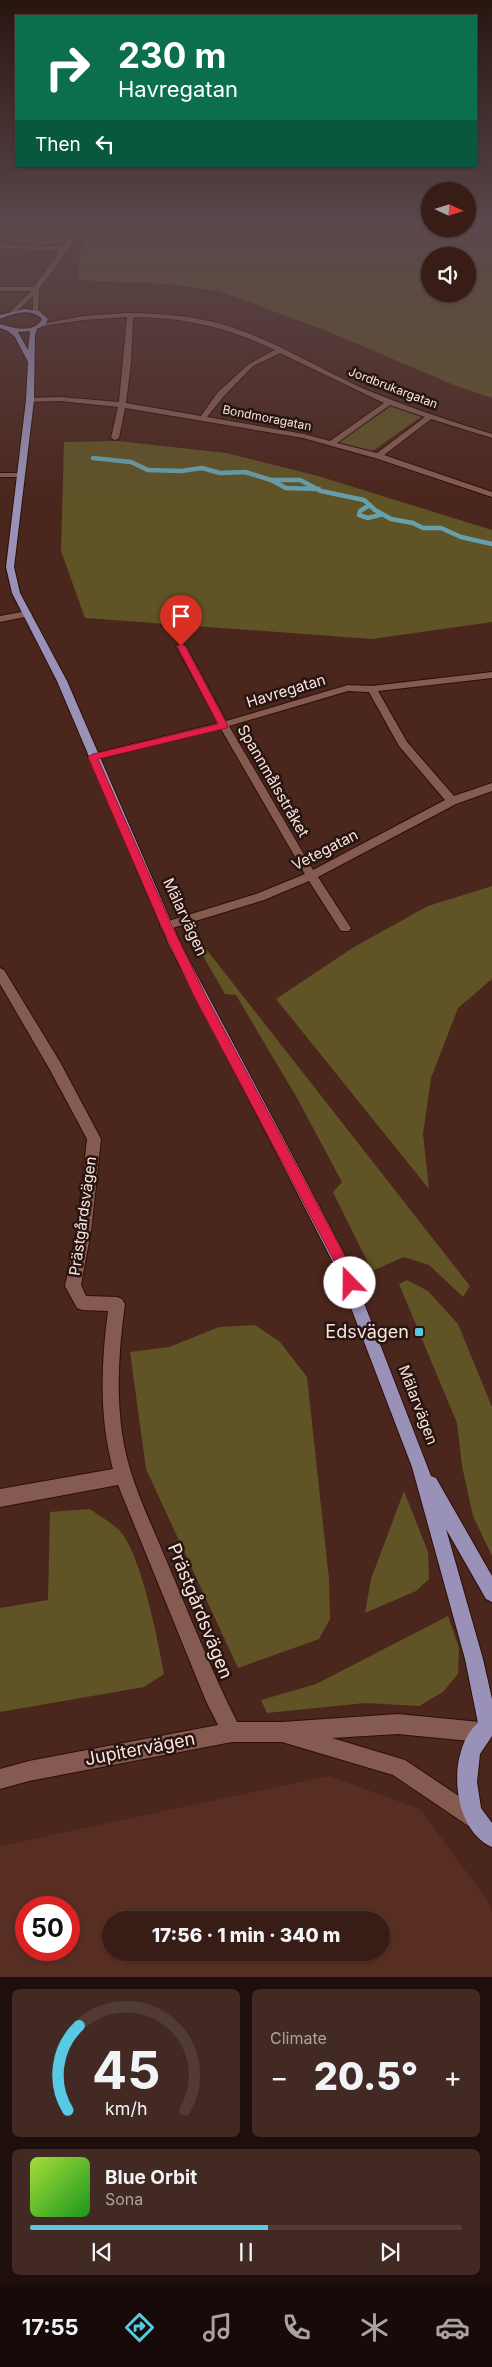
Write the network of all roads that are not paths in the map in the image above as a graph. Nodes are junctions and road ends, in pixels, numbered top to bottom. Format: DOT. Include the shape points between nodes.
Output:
graph roads {
  1 [pos="41,315"];
  2 [pos="64,315"];
  3 [pos="124,315"];
  4 [pos="130,315"];
  5 [pos="134,315"];
  6 [pos="84,317"];
  7 [pos="43,324"];
  8 [pos="0,326"];
  9 [pos="34,328"];
  10 [pos="11,330"];
  11 [pos="279,351"];
  12 [pos="31,363"];
  13 [pos="30,400"];
  14 [pos="391,401"];
  15 [pos="123,405"];
  16 [pos="431,416"];
  17 [pos="203,418"];
  18 [pos="492,436"];
  19 [pos="115,438"];
  20 [pos="332,443"];
  21 [pos="378,456"];
  22 [pos="22,475"];
  23 [pos="0,476"];
  24 [pos="492,495"];
  25 [pos="27,614"];
  26 [pos="0,619"];
  27 [pos="181,646"];
  28 [pos="492,675"];
  29 [pos="372,689"];
  30 [pos="223,726"];
  31 [pos="93,757"];
  32 [pos="492,787"];
  33 [pos="452,801"];
  34 [pos="310,876"];
  35 [pos="166,926"];
  36 [pos="345,928"];
  37 [pos="0,973"];
  38 [pos="420,1467"];
  39 [pos="123,1476"];
  40 [pos="0,1498"];
  41 [pos="492,1593"];
  42 [pos="487,1727"];
  43 [pos="232,1732"];
  44 [pos="282,1732"];
  45 [pos="0,1779"];
  46 [pos="486,1834"];
  1 -- 7 [label="main road" via="46,319"];
  2 -- 6 [label="street, Jordbrukargatan"];
  3 -- 6 [label="street, Jordbrukargatan"];
  4 -- 15 [label="street"];
  5 -- 11 [label="street, Jordbrukargatan" via="208,323"];
  6 -- 7 [label="street, Jordbrukargatan"];
  7 -- 9 [label="main road"];
  8 -- 10 [label="main road"];
  9 -- 10 [label="main road"];
  9 -- 12 [label="main road, Mälarvägen"];
  10 -- 12 [label="main road, Mälarvägen" via="18,336"];
  11 -- 14 [label="street, Jordbrukargatan"];
  11 -- 17 [label="street" via="251,364"];
  12 -- 13 [label="main road, Mälarvägen"];
  13 -- 15 [label="street, Bondmoragatan" via="60,399"];
  13 -- 22 [label="main road, Mälarvägen"];
  14 -- 16 [label="street, Jordbrukargatan"];
  14 -- 20 [label="street"];
  15 -- 17 [label="street, Bondmoragatan"];
  15 -- 19 [label="street"];
  16 -- 18 [label="street, Jordbrukargatan"];
  16 -- 21 [label="street"];
  17 -- 20 [label="street, Bondmoragatan"];
  20 -- 21 [label="street, Bondmoragatan"];
  21 -- 24 [label="street, Bondmoragatan"];
  22 -- 23 [label="street"];
  22 -- 25 [label="main road, Mälarvägen" via="10,567 16,592"];
  25 -- 26 [label="street"];
  25 -- 31 [label="main road, Mälarvägen" via="62,681"];
  27 -- 30 [label="street, Spannmålsstråket"];
  28 -- 29 [label="street, Havregatan"];
  29 -- 30 [label="street, Havregatan" via="348,688"];
  29 -- 33 [label="street" via="403,744"];
  30 -- 31 [label="street, Havregatan"];
  30 -- 34 [label="street, Spannmålsstråket"];
  31 -- 35 [label="main road, Mälarvägen"];
  32 -- 33 [label="street, Vetegatan"];
  33 -- 34 [label="street, Vetegatan"];
  34 -- 35 [label="street, Vetegatan" via="260,897"];
  34 -- 36 [label="street, Spannmålsstråket"];
  35 -- 38 [label="main road, Mälarvägen" via="342,1264"];
  37 -- 39 [label="street, Prästgårdsvägen" via="94,1139 84,1230 73,1286 82,1302 117,1304 110,1409"];
  38 -- 41 [label="main road, Mälarvägen"];
  38 -- 42 [label="main road, Mälarvägen" via="474,1659"];
  39 -- 40 [label="street"];
  39 -- 43 [label="street, Prästgårdsvägen" via="213,1694"];
  42 -- 44 [label="street, Jupitervägen" via="398,1724"];
  42 -- 46 [label="main road" via="470,1749 467,1787"];
  43 -- 44 [label="street, Jupitervägen"];
  43 -- 45 [label="street, Jupitervägen"];
  44 -- 46 [label="street, Jupitervägen" via="398,1767"];
}
